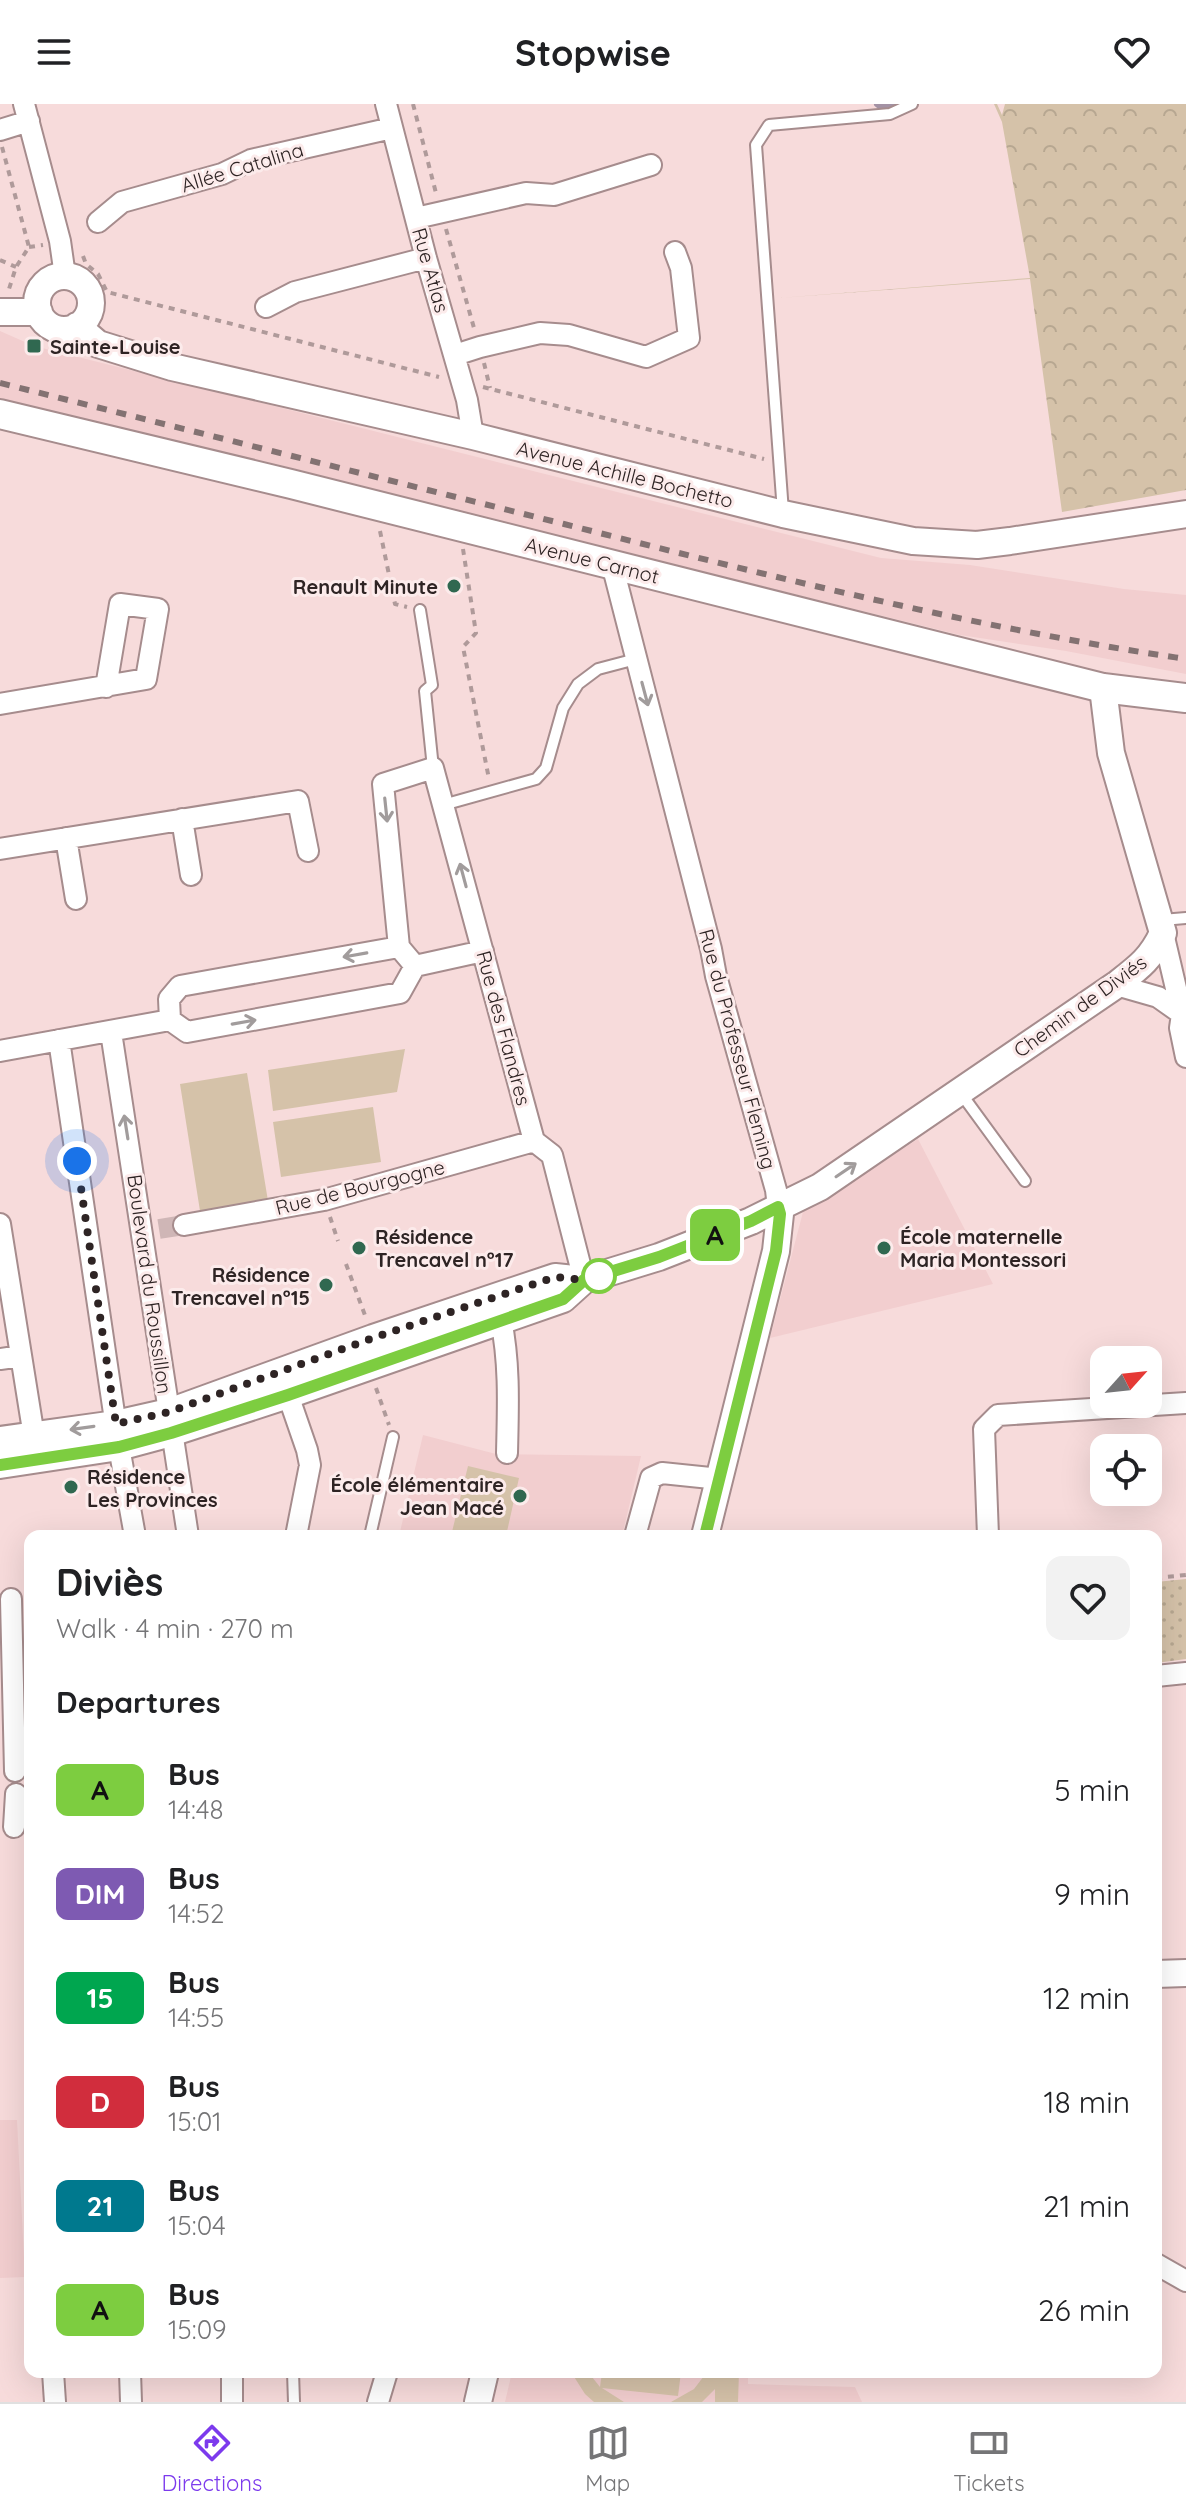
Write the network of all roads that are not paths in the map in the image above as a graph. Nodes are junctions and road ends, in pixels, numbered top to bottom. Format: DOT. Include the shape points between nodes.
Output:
graph roads {
  1 [pos="386,104"];
  2 [pos="912,104"];
  3 [pos="26,112"];
  4 [pos="392,128"];
  5 [pos="0,130"];
  6 [pos="651,165"];
  7 [pos="416,218"];
  8 [pos="98,222"];
  9 [pos="675,252"];
  10 [pos="426,258"];
  11 [pos="65,276"];
  12 [pos="266,307"];
  13 [pos="1,312"];
  14 [pos="39,312"];
  15 [pos="77,326"];
  16 [pos="455,355"];
  17 [pos="0,414"];
  18 [pos="473,436"];
  19 [pos="783,514"];
  20 [pos="1186,514"];
  21 [pos="612,564"];
  22 [pos="420,610"];
  23 [pos="636,659"];
  24 [pos="106,687"];
  25 [pos="1103,688"];
  26 [pos="1186,698"];
  27 [pos="0,704"];
  28 [pos="433,768"];
  29 [pos="443,805"];
  30 [pos="182,819"];
  31 [pos="66,838"];
  32 [pos="0,849"];
  33 [pos="308,851"];
  34 [pos="191,875"];
  35 [pos="76,899"];
  36 [pos="1186,918"];
  37 [pos="1161,926"];
  38 [pos="399,947"];
  39 [pos="483,951"];
  40 [pos="415,966"];
  41 [pos="1116,985"];
  42 [pos="1182,1014"];
  43 [pos="170,1020"];
  44 [pos="111,1032"];
  45 [pos="59,1040"];
  46 [pos="0,1051"];
  47 [pos="1186,1057"];
  48 [pos="960,1091"];
  49 [pos="534,1141"];
  50 [pos="1025,1181"];
  51 [pos="778,1207"];
  52 [pos="0,1224"];
  53 [pos="184,1225"];
  54 [pos="584,1280"];
  55 [pos="5,1283"];
  56 [pos="501,1320"];
  57 [pos="378,1350"];
  58 [pos="21,1356"];
  59 [pos="0,1359"];
  60 [pos="288,1395"];
  61 [pos="1186,1403"];
  62 [pos="170,1422"];
  63 [pos="117,1435"];
  64 [pos="393,1437"];
  65 [pos="0,1440"];
  66 [pos="36,1448"];
  67 [pos="507,1453"];
  68 [pos="0,1465"];
  69 [pos="720,1479"];
  70 [pos="134,1530"];
  71 [pos="187,1530"];
  72 [pos="297,1530"];
  73 [pos="371,1530"];
  74 [pos="637,1530"];
  75 [pos="707,1530"];
  76 [pos="988,1530"];
  77 [pos="14,1599"];
  78 [pos="1186,1673"];
  79 [pos="1162,1675"];
  80 [pos="15,1771"];
  81 [pos="16,1794"];
  82 [pos="15,1827"];
  83 [pos="1186,1973"];
  84 [pos="1162,1974"];
  85 [pos="1162,2267"];
  86 [pos="1186,2281"];
  87 [pos="53,2378"];
  88 [pos="130,2378"];
  89 [pos="232,2378"];
  90 [pos="293,2378"];
  91 [pos="385,2378"];
  92 [pos="484,2378"];
  93 [pos="55,2402"];
  94 [pos="131,2402"];
  95 [pos="232,2402"];
  96 [pos="294,2402"];
  97 [pos="378,2402"];
  98 [pos="478,2402"];
  1 -- 4 [label="street, Rue Atlas"];
  2 -- 19 [label="lane" via="890,114 769,125 756,145"];
  3 -- 5 [label="street"];
  3 -- 11 [label="street"];
  4 -- 7 [label="street, Rue Atlas"];
  4 -- 8 [label="street, Allée Catalina" via="251,160 222,174 122,202"];
  6 -- 7 [label="street" via="554,195 526,193"];
  7 -- 10 [label="street, Rue Atlas"];
  9 -- 16 [label="street" via="689,338 646,357 569,335 540,333"];
  10 -- 12 [label="street" via="295,292"];
  10 -- 16 [label="street, Rue Atlas"];
  11 -- 14 [label="street" via="43,286"];
  11 -- 15 [label="street" via="81,282 90,297 89,314"];
  13 -- 14 [label="street"];
  14 -- 15 [label="street" via="50,326"];
  15 -- 18 [label="street, Avenue Achille Bochetto" via="98,344 172,367"];
  16 -- 18 [label="street, Rue Atlas"];
  17 -- 21 [label="main road, Avenue Carnot"];
  18 -- 19 [label="street, Avenue Achille Bochetto"];
  19 -- 20 [label="street, Avenue Achille Bochetto" via="913,541 977,545"];
  21 -- 23 [label="street, Rue du Professeur Fleming"];
  21 -- 25 [label="main road, Avenue Carnot"];
  22 -- 28 [label="lane" via="432,685 425,691"];
  23 -- 29 [label="lane" via="598,669 578,684 563,708 546,768 536,779"];
  23 -- 51 [label="street, Rue du Professeur Fleming, one-way"];
  24 -- 27 [label="street"];
  25 -- 26 [label="main road, Avenue Carnot"];
  25 -- 37 [label="street" via="1111,753"];
  28 -- 29 [label="street, Rue des Flandres"];
  28 -- 38 [label="street, one-way" via="383,784"];
  39 -- 29 [label="street, Rue des Flandres, one-way"];
  30 -- 31 [label="street"];
  30 -- 33 [label="street" via="298,801"];
  30 -- 34 [label="street"];
  31 -- 32 [label="street"];
  31 -- 35 [label="street"];
  36 -- 37 [label="lane"];
  37 -- 41 [label="street, Chemin de Diviés" via="1145,963"];
  37 -- 42 [label="street"];
  38 -- 40 [label="street"];
  38 -- 43 [label="street, one-way" via="180,986 169,999"];
  39 -- 40 [label="street"];
  39 -- 49 [label="street, Rue des Flandres"];
  43 -- 40 [label="street, one-way" via="187,1032 400,993"];
  41 -- 42 [label="street" via="1158,997"];
  41 -- 48 [label="street, Chemin de Diviés"];
  42 -- 47 [label="street"];
  43 -- 44 [label="street"];
  44 -- 45 [label="street"];
  62 -- 44 [label="street, Boulevard du Roussillon, one-way" via="151,1231"];
  45 -- 46 [label="street"];
  45 -- 63 [label="street"];
  48 -- 50 [label="lane"];
  51 -- 48 [label="street, Chemin de Diviés, one-way" via="820,1187"];
  49 -- 53 [label="street, Rue de Bourgogne" via="324,1200"];
  49 -- 54 [label="street, Rue des Flandres" via="552,1155"];
  51 -- 54 [label="street, Chemin de Diviés" via="659,1257"];
  51 -- 69 [label="street, Rue du Professeur Fleming" via="776,1251"];
  52 -- 55 [label="street"];
  54 -- 56 [label="street" via="563,1299"];
  54 -- 57 [label="street" via="555,1277"];
  55 -- 58 [label="street"];
  56 -- 57 [label="street"];
  56 -- 67 [label="street" via="508,1376"];
  57 -- 60 [label="street"];
  57 -- 62 [label="street"];
  58 -- 59 [label="street"];
  58 -- 66 [label="street"];
  60 -- 62 [label="street"];
  60 -- 72 [label="street" via="310,1465"];
  61 -- 76 [label="street" via="998,1415 984,1429"];
  62 -- 63 [label="street"];
  62 -- 71 [label="street, Boulevard du Roussillon"];
  63 -- 66 [label="street"];
  63 -- 70 [label="street"];
  64 -- 73 [label="lane"];
  65 -- 66 [label="street"];
  66 -- 68 [label="street"];
  69 -- 74 [label="street" via="662,1473 651,1478"];
  69 -- 75 [label="street, Rue du Professeur Fleming"];
  77 -- 80 [label="street"];
  78 -- 79 [label="street"];
  81 -- 82 [label="street"];
  83 -- 84 [label="street"];
  85 -- 86 [label="street"];
  87 -- 93 [label="street"];
  88 -- 94 [label="street"];
  89 -- 95 [label="street"];
  90 -- 96 [label="lane"];
  91 -- 97 [label="street"];
  92 -- 98 [label="street"];
}
